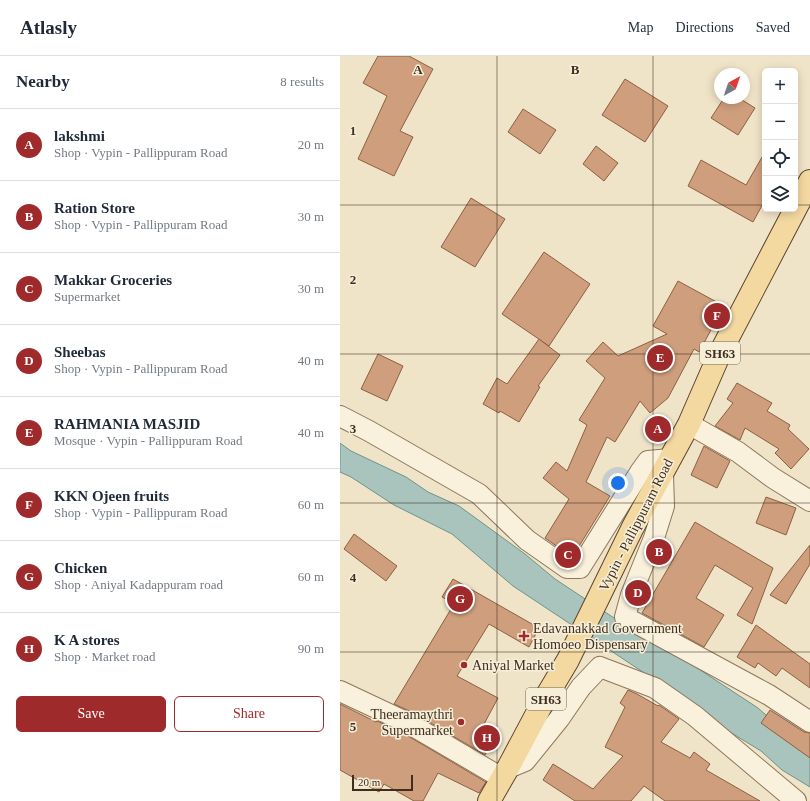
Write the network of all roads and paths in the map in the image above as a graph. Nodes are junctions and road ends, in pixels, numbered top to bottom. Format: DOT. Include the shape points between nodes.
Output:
graph roads {
  1 [pos="809,185"];
  2 [pos="340,416"];
  3 [pos="689,424"];
  4 [pos="666,466"];
  5 [pos="810,501"];
  6 [pos="340,691"];
  7 [pos="810,722"];
  8 [pos="505,773"];
  9 [pos="489,801"];
  10 [pos="796,801"];
  1 -- 3 [label="main road, Vypin - Pallippuram Road / SH63" via="720,353"];
  2 -- 4 [label="street" via="479,494 527,540 566,568 580,568 648,461"];
  3 -- 4 [label="main road, Vypin - Pallippuram Road / SH63"];
  3 -- 5 [label="street" via="738,452"];
  4 -- 7 [label="street" via="664,506 625,617 769,695"];
  4 -- 8 [label="main road, Vypin - Pallippuram Road / SH63" via="568,660"];
  6 -- 8 [label="street"];
  8 -- 9 [label="main road, Vypin - Pallippuram Road / SH63"];
  8 -- 10 [label="street" via="525,761 581,687 600,667 655,688 695,716"];
}
